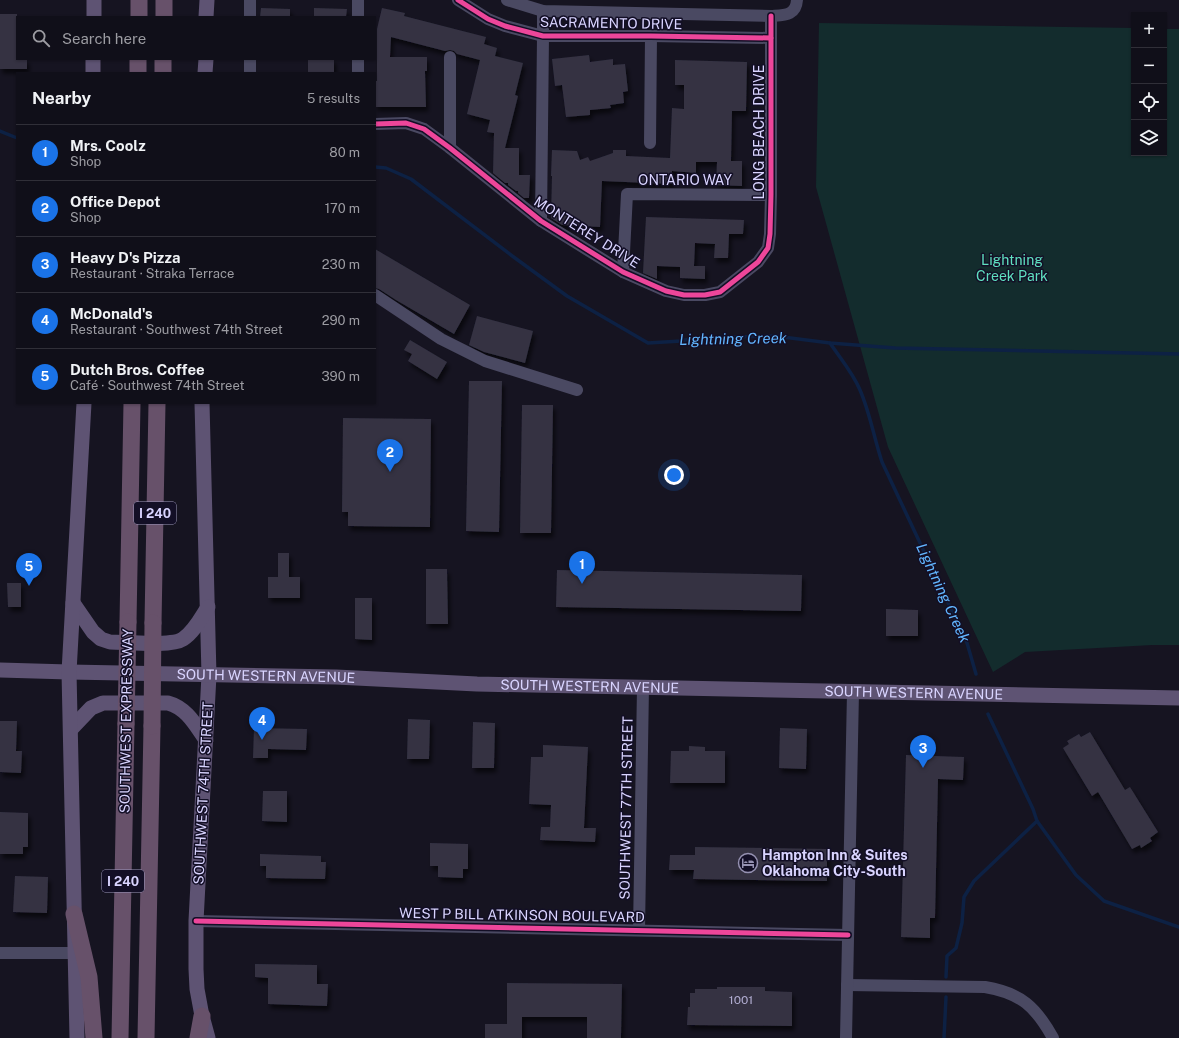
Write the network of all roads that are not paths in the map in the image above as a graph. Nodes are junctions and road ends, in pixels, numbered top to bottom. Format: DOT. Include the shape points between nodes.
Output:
graph roads {
  1 [pos="94,0"];
  2 [pos="139,0"];
  3 [pos="164,0"];
  4 [pos="206,0"];
  5 [pos="250,0"];
  6 [pos="358,0"];
  7 [pos="458,0"];
  8 [pos="507,0"];
  9 [pos="797,0"];
  10 [pos="543,11"];
  11 [pos="94,16"];
  12 [pos="139,16"];
  13 [pos="164,16"];
  14 [pos="206,16"];
  15 [pos="250,16"];
  16 [pos="358,16"];
  17 [pos="771,16"];
  18 [pos="543,36"];
  19 [pos="651,36"];
  20 [pos="771,38"];
  21 [pos="450,57"];
  22 [pos="93,60"];
  23 [pos="138,60"];
  24 [pos="163,60"];
  25 [pos="206,60"];
  26 [pos="250,60"];
  27 [pos="358,60"];
  28 [pos="93,72"];
  29 [pos="138,72"];
  30 [pos="163,72"];
  31 [pos="205,72"];
  32 [pos="250,72"];
  33 [pos="358,72"];
  34 [pos="376,124"];
  35 [pos="650,143"];
  36 [pos="450,148"];
  37 [pos="771,195"];
  38 [pos="542,221"];
  39 [pos="768,248"];
  40 [pos="623,272"];
  41 [pos="376,296"];
  42 [pos="577,390"];
  43 [pos="84,404"];
  44 [pos="132,404"];
  45 [pos="157,404"];
  46 [pos="202,404"];
  47 [pos="73,603"];
  48 [pos="208,607"];
  49 [pos="0,670"];
  50 [pos="69,672"];
  51 [pos="209,674"];
  52 [pos="643,687"];
  53 [pos="853,692"];
  54 [pos="1179,698"];
  55 [pos="71,729"];
  56 [pos="206,740"];
  57 [pos="74,914"];
  58 [pos="196,921"];
  59 [pos="639,930"];
  60 [pos="848,934"];
  61 [pos="0,953"];
  62 [pos="75,953"];
  63 [pos="847,985"];
  64 [pos="202,1016"];
  65 [pos="77,1038"];
  66 [pos="94,1038"];
  67 [pos="120,1038"];
  68 [pos="146,1038"];
  69 [pos="198,1038"];
  70 [pos="208,1038"];
  71 [pos="846,1038"];
  72 [pos="1054,1038"];
  1 -- 11 [label="main road"];
  2 -- 12 [label="highway"];
  3 -- 13 [label="highway"];
  4 -- 14 [label="main road"];
  5 -- 15 [label="street"];
  6 -- 16 [label="street"];
  7 -- 18 [label="street, SACRAMENTO DRIVE" via="488,20"];
  8 -- 10 [label="street"];
  9 -- 17 [label="street" via="794,10 788,14"];
  10 -- 17 [label="street"];
  10 -- 18 [label="street"];
  17 -- 20 [label="street, LONG BEACH DRIVE"];
  18 -- 19 [label="street, SACRAMENTO DRIVE"];
  18 -- 38 [label="street"];
  19 -- 20 [label="street, SACRAMENTO DRIVE"];
  19 -- 35 [label="street"];
  20 -- 37 [label="street, LONG BEACH DRIVE"];
  21 -- 36 [label="street"];
  22 -- 28 [label="main road"];
  23 -- 29 [label="highway"];
  24 -- 30 [label="highway"];
  25 -- 31 [label="main road"];
  26 -- 32 [label="street"];
  27 -- 33 [label="street"];
  34 -- 36 [label="street, MONTEREY DRIVE" via="406,123 424,129"];
  36 -- 38 [label="street, MONTEREY DRIVE"];
  37 -- 39 [label="street, LONG BEACH DRIVE"];
  37 -- 40 [label="street, ONTARIO WAY" via="627,194"];
  38 -- 40 [label="street, MONTEREY DRIVE"];
  39 -- 40 [label="street, MONTEREY DRIVE" via="758,262 720,292 705,295 684,295 666,291"];
  41 -- 42 [label="street" via="441,339 485,361"];
  43 -- 47 [label="main road"];
  44 -- 67 [label="highway, SOUTHWEST EXPRESSWAY / I 240, bridge"];
  45 -- 68 [label="highway, SOUTHWEST EXPRESSWAY / I 240, bridge"];
  46 -- 48 [label="main road, SOUTHWEST 74TH STREET"];
  47 -- 48 [label="main road" via="100,639 110,642 170,644 183,640 191,633"];
  47 -- 50 [label="main road"];
  48 -- 51 [label="main road, SOUTHWEST 74TH STREET"];
  49 -- 50 [label="main road, SOUTH WESTERN AVENUE"];
  50 -- 51 [label="main road, SOUTH WESTERN AVENUE"];
  50 -- 55 [label="main road"];
  51 -- 52 [label="main road, SOUTH WESTERN AVENUE"];
  51 -- 56 [label="main road, SOUTHWEST 74TH STREET"];
  52 -- 53 [label="main road, SOUTH WESTERN AVENUE"];
  52 -- 59 [label="street, SOUTHWEST 77TH STREET"];
  53 -- 54 [label="main road, SOUTH WESTERN AVENUE"];
  53 -- 60 [label="street"];
  55 -- 56 [label="main road" via="92,708 103,703 168,703 186,713"];
  55 -- 57 [label="main road"];
  56 -- 58 [label="main road, SOUTHWEST 74TH STREET"];
  57 -- 62 [label="main road"];
  57 -- 66 [label="highway" via="89,977"];
  58 -- 59 [label="street, WEST P BILL ATKINSON BOULEVARD"];
  58 -- 64 [label="main road, SOUTHWEST 74TH STREET" via="197,989"];
  59 -- 60 [label="street, WEST P BILL ATKINSON BOULEVARD"];
  60 -- 63 [label="street"];
  61 -- 62 [label="street"];
  62 -- 65 [label="main road"];
  63 -- 71 [label="street"];
  63 -- 72 [label="street" via="999,989 1032,1007"];
  64 -- 69 [label="highway"];
  64 -- 70 [label="main road, SOUTHWEST 74TH STREET"];
}
